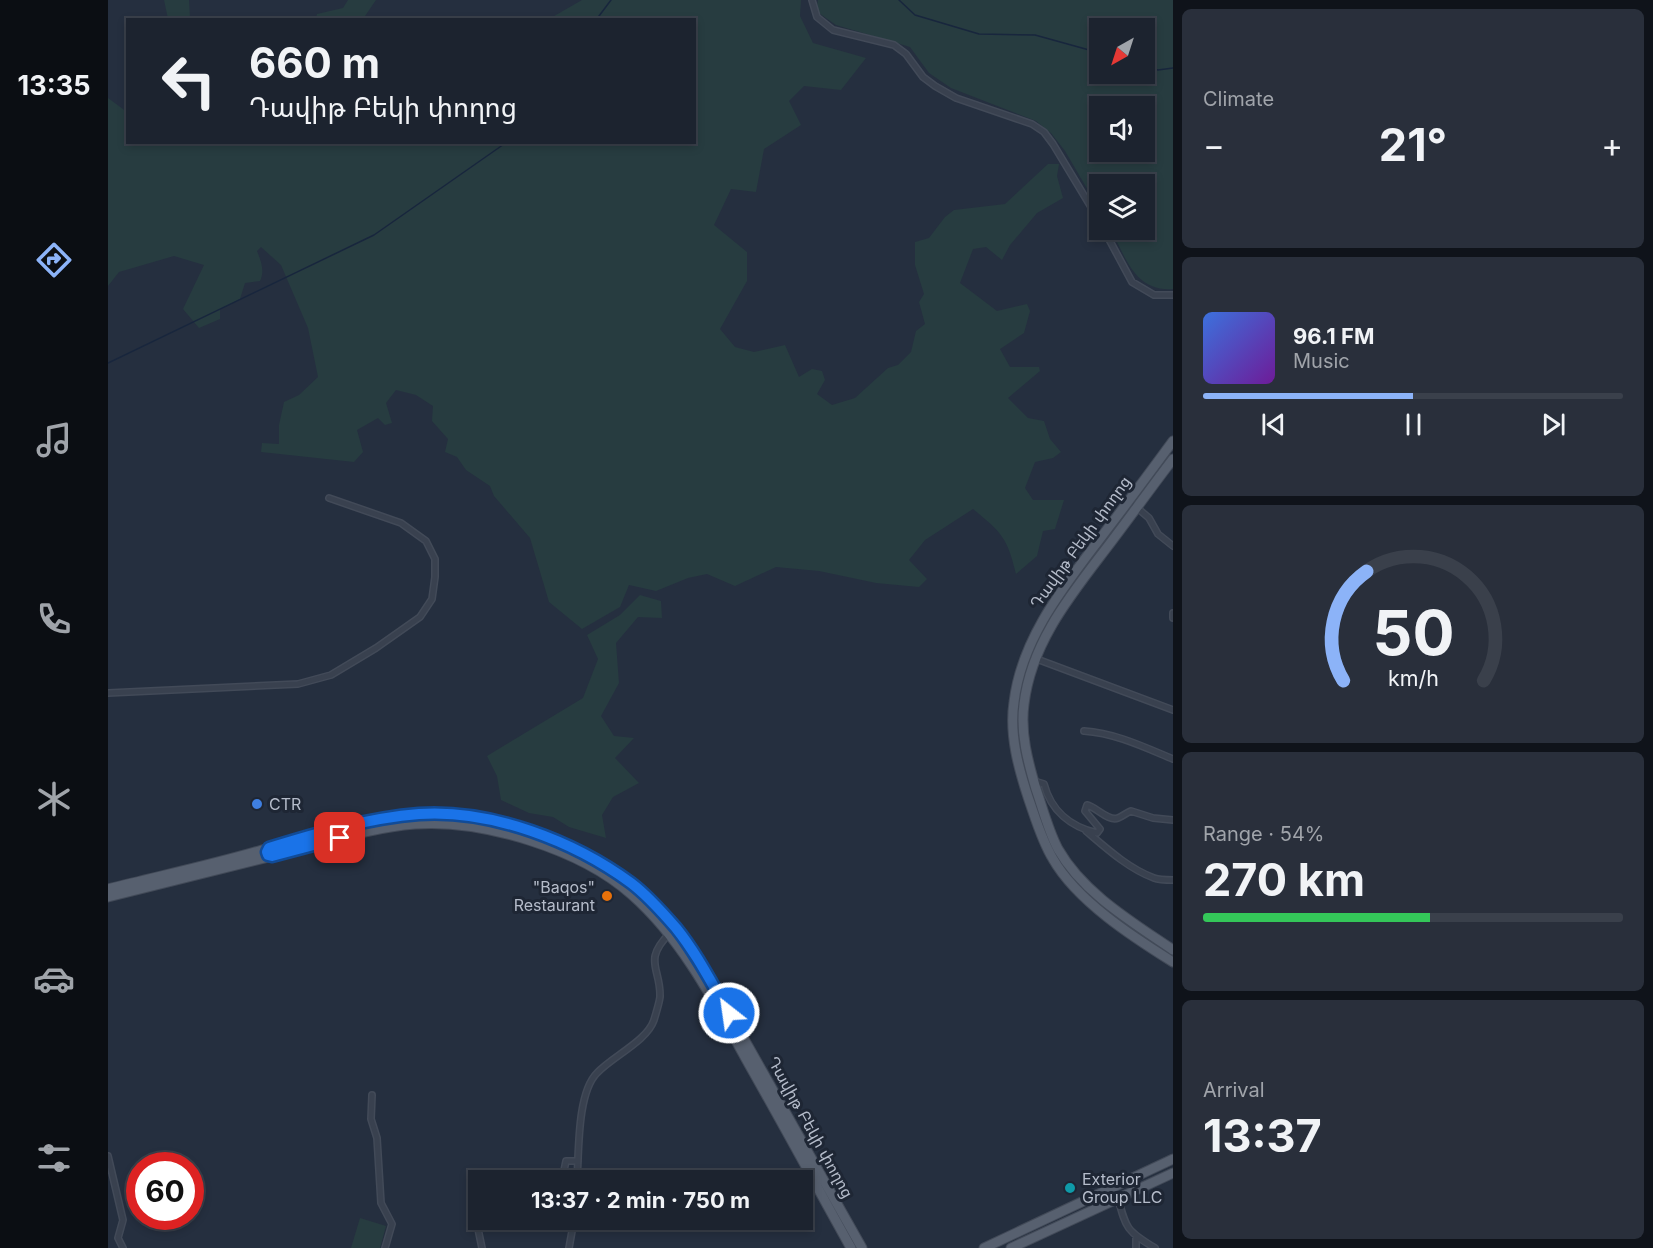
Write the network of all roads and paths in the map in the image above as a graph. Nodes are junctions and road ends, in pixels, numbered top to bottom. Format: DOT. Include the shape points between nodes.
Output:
graph roads {
  1 [pos="812,0"];
  2 [pos="1089,203"];
  3 [pos="1109,240"];
  4 [pos="1173,295"];
  5 [pos="1173,441"];
  6 [pos="1173,459"];
  7 [pos="329,498"];
  8 [pos="1128,502"];
  9 [pos="1137,507"];
  10 [pos="1173,546"];
  11 [pos="1173,613"];
  12 [pos="1173,618"];
  13 [pos="1031,657"];
  14 [pos="108,693"];
  15 [pos="1173,710"];
  16 [pos="1084,731"];
  17 [pos="1173,759"];
  18 [pos="1034,781"];
  19 [pos="1173,820"];
  20 [pos="1085,830"];
  21 [pos="322,832"];
  22 [pos="325,843"];
  23 [pos="270,852"];
  24 [pos="1173,880"];
  25 [pos="142,884"];
  26 [pos="108,889"];
  27 [pos="108,897"];
  28 [pos="672,931"];
  29 [pos="1173,950"];
  30 [pos="1173,962"];
  31 [pos="372,1095"];
  32 [pos="777,1106"];
  33 [pos="108,1156"];
  34 [pos="1173,1159"];
  35 [pos="578,1161"];
  36 [pos="564,1170"];
  37 [pos="578,1170"];
  38 [pos="1173,1173"];
  39 [pos="1118,1198"];
  40 [pos="478,1230"];
  41 [pos="572,1230"];
  42 [pos="1136,1236"];
  43 [pos="123,1248"];
  44 [pos="386,1248"];
  45 [pos="482,1248"];
  46 [pos="569,1248"];
  47 [pos="851,1248"];
  48 [pos="862,1248"];
  49 [pos="984,1248"];
  50 [pos="1011,1248"];
  51 [pos="1136,1248"];
  52 [pos="1155,1248"];
  1 -- 2 [label="street" via="817,17 833,30 894,45 935,86 1044,132"];
  3 -- 4 [label="street" via="1132,282 1154,295"];
  5 -- 8 [label="main road, Դավիթ Բեկի փողոց"];
  6 -- 9 [label="main road, Դավիթ Բեկի փողոց"];
  7 -- 14 [label="street" via="401,523 426,540 435,559 435,577 432,599 420,617 331,675 315,680"];
  8 -- 9 [label="street"];
  8 -- 13 [label="main road, Դավիթ Բեկի փողոց" via="1042,619"];
  9 -- 10 [label="street"];
  9 -- 13 [label="main road, Դավիթ Բեկի փողոց" via="1057,614"];
  11 -- 12 [label="street"];
  13 -- 15 [label="street"];
  13 -- 18 [label="main road, Դավիթ Բեկի փողոց" via="1023,714"];
  13 -- 30 [label="main road, Դավիթ Բեկի փողոց" via="1014,702 1014,742 1049,852 1084,897"];
  16 -- 17 [label="street" via="1127,740"];
  18 -- 20 [label="street" via="1044,784 1062,816"];
  18 -- 29 [label="main road, Դավիթ Բեկի փողոց" via="1046,820 1068,863 1101,897"];
  19 -- 20 [label="street" via="1131,811 1111,819 1087,805 1085,811 1100,829 1097,833"];
  20 -- 24 [label="street" via="1142,872 1156,879"];
  21 -- 22 [label="main road" via="330,837"];
  21 -- 23 [label="main road, Դավիթ Բեկի փողոց"];
  21 -- 28 [label="main road, Դավիթ Բեկի փողոց" via="386,818 435,814 517,827 604,864 632,884"];
  22 -- 23 [label="main road, Դավիթ Բեկի փողոց"];
  22 -- 28 [label="main road, Դավիթ Բեկի փողոց" via="398,826 438,823 479,828 551,847 597,869"];
  23 -- 25 [label="main road, Դավիթ Բեկի փողոց"];
  25 -- 26 [label="main road, Դավիթ Բեկի փողոց"];
  25 -- 27 [label="main road, Դավիթ Բեկի փողոց"];
  28 -- 32 [label="main road, Դավիթ Բեկի փողոց"];
  28 -- 35 [label="street" via="661,942 653,961 660,997 654,1021 648,1031 596,1074 585,1096"];
  31 -- 44 [label="street" via="381,1203 392,1224"];
  32 -- 47 [label="main road, Դավիթ Բեկի փողոց"];
  32 -- 48 [label="main road, Դավիթ Բեկի փողոց"];
  33 -- 43 [label="street" via="123,1220 118,1238"];
  34 -- 49 [label="main road"];
  35 -- 36 [label="street" via="566,1161"];
  35 -- 37 [label="street"];
  38 -- 39 [label="main road"];
  39 -- 42 [label="street" via="1125,1226"];
  39 -- 50 [label="main road"];
  40 -- 45 [label="street"];
  41 -- 46 [label="street"];
  42 -- 51 [label="street"];
  42 -- 52 [label="street"];
}
